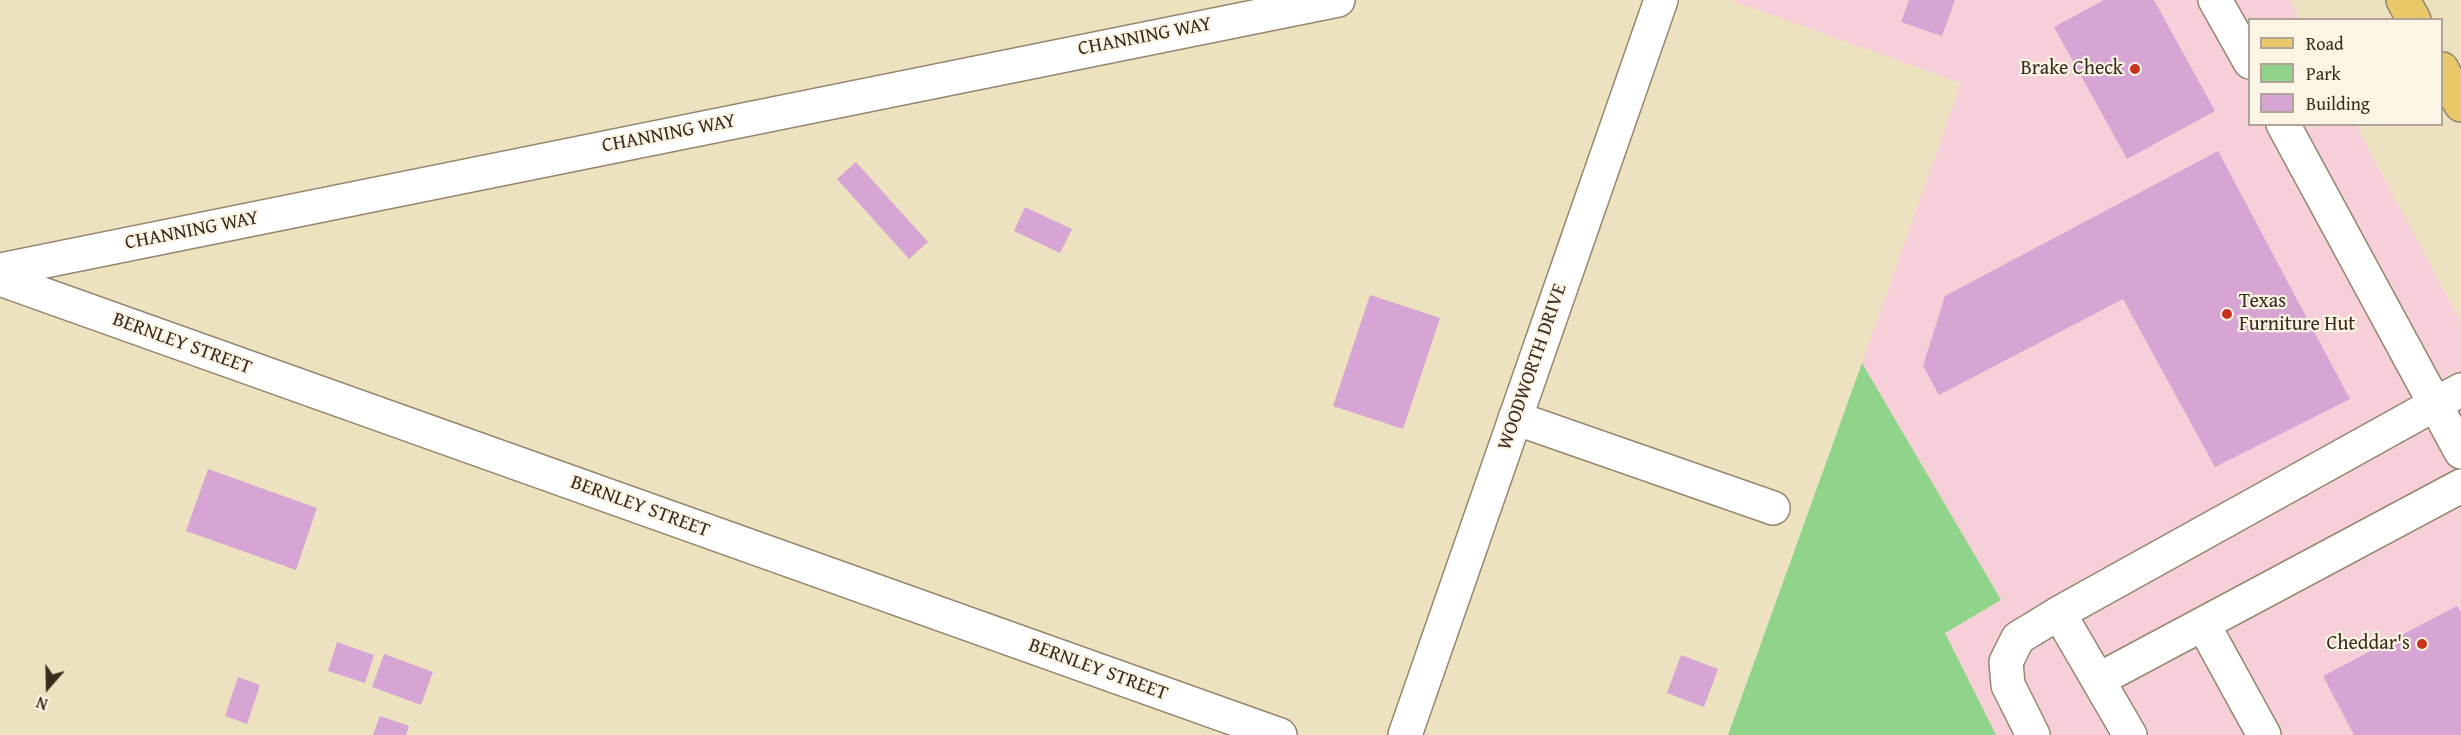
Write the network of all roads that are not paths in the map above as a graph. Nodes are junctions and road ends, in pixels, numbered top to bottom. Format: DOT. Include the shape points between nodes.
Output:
graph roads {
  1 [pos="1338,0"];
  2 [pos="1661,0"];
  3 [pos="2216,0"];
  4 [pos="2403,0"];
  5 [pos="2413,18"];
  6 [pos="2248,59"];
  7 [pos="2443,71"];
  8 [pos="2461,105"];
  9 [pos="2284,126"];
  10 [pos="0,270"];
  11 [pos="0,279"];
  12 [pos="2448,397"];
  13 [pos="1515,418"];
  14 [pos="2461,452"];
  15 [pos="2461,486"];
  16 [pos="1773,508"];
  17 [pos="2059,613"];
  18 [pos="2203,624"];
  19 [pos="2098,680"];
  20 [pos="1280,735"];
  21 [pos="1406,735"];
  22 [pos="2033,735"];
  23 [pos="2130,735"];
  24 [pos="2264,735"];
  1 -- 10 [label="street, CHANNING WAY"];
  2 -- 13 [label="street, WOODWORTH DRIVE"];
  3 -- 6 [label="street"];
  4 -- 5 [label="main road"];
  7 -- 8 [label="main road"];
  9 -- 12 [label="street"];
  11 -- 20 [label="street, BERNLEY STREET"];
  12 -- 14 [label="street"];
  12 -- 17 [label="street"];
  13 -- 16 [label="street"];
  13 -- 21 [label="street, WOODWORTH DRIVE"];
  15 -- 18 [label="street"];
  17 -- 19 [label="street"];
  17 -- 22 [label="street" via="2018,638 2006,662 2008,685"];
  18 -- 19 [label="street"];
  18 -- 24 [label="street"];
  19 -- 23 [label="street"];
}
